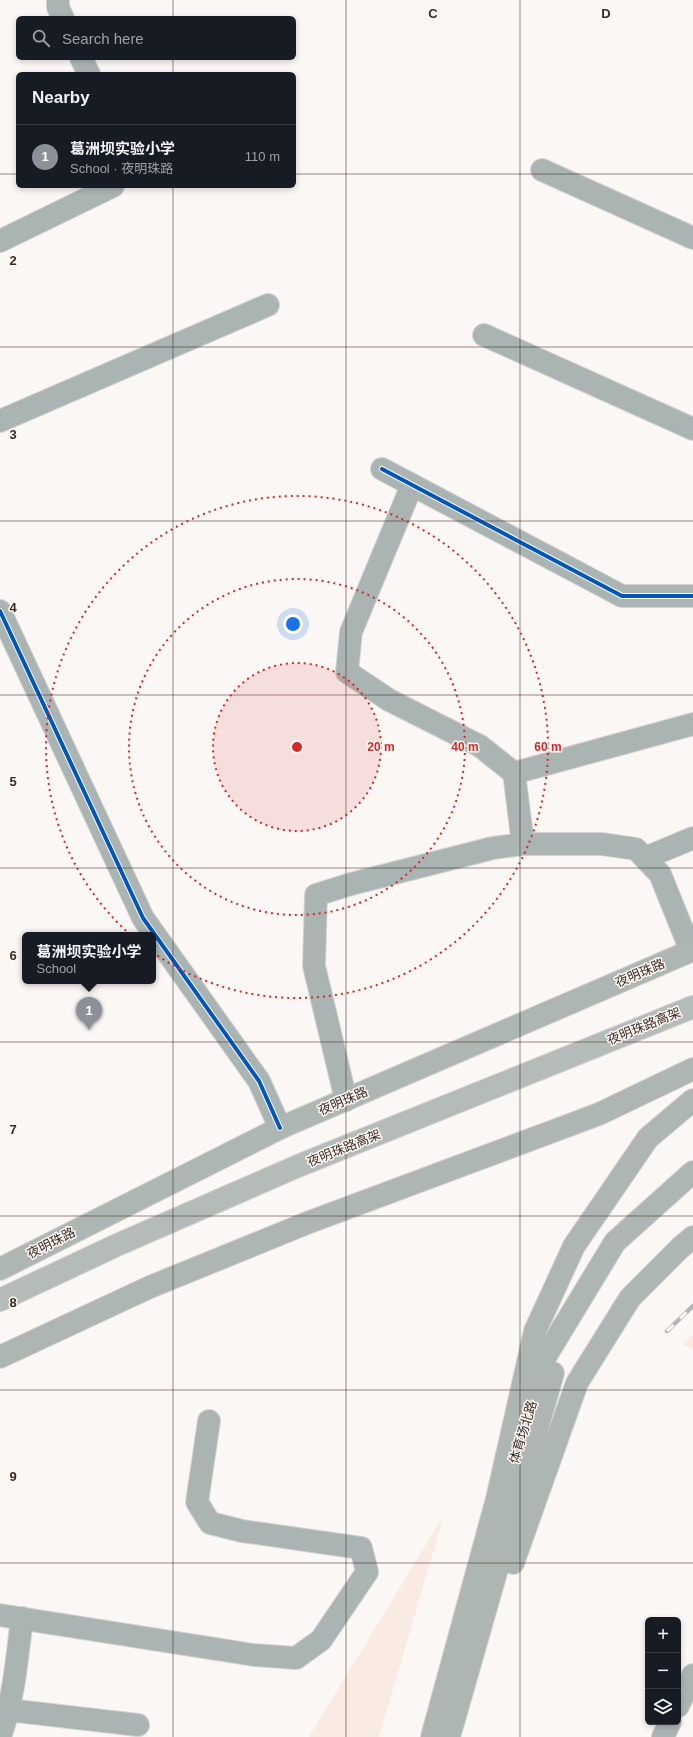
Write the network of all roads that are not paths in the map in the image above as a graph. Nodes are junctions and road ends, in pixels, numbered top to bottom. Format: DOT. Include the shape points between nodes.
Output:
graph roads {
  1 [pos="58,0"];
  2 [pos="62,16"];
  3 [pos="82,60"];
  4 [pos="88,72"];
  5 [pos="542,170"];
  6 [pos="109,188"];
  7 [pos="693,238"];
  8 [pos="0,241"];
  9 [pos="268,305"];
  10 [pos="484,335"];
  11 [pos="0,421"];
  12 [pos="693,429"];
  13 [pos="382,469"];
  14 [pos="412,485"];
  15 [pos="693,596"];
  16 [pos="0,611"];
  17 [pos="693,724"];
  18 [pos="514,773"];
  19 [pos="693,838"];
  20 [pos="523,844"];
  21 [pos="645,858"];
  22 [pos="154,932"];
  23 [pos="156,935"];
  24 [pos="692,951"];
  25 [pos="693,1006"];
  26 [pos="693,1069"];
  27 [pos="346,1100"];
  28 [pos="693,1100"];
  29 [pos="280,1128"];
  30 [pos="693,1172"];
  31 [pos="693,1184"];
  32 [pos="693,1237"];
  33 [pos="0,1269"];
  34 [pos="0,1300"];
  35 [pos="0,1357"];
  36 [pos="209,1422"];
  37 [pos="0,1615"];
  38 [pos="22,1618"];
  39 [pos="693,1674"];
  40 [pos="681,1700"];
  41 [pos="8,1710"];
  42 [pos="138,1725"];
  43 [pos="669,1725"];
  44 [pos="0,1737"];
  45 [pos="432,1737"];
  46 [pos="450,1737"];
  47 [pos="663,1737"];
  1 -- 2 [label="street"];
  3 -- 4 [label="street"];
  5 -- 7 [label="street"];
  6 -- 8 [label="street"];
  9 -- 11 [label="street"];
  10 -- 12 [label="street"];
  13 -- 14 [label="street"];
  14 -- 15 [label="street" via="622,596"];
  14 -- 18 [label="street" via="351,632 346,672 390,700 480,746"];
  16 -- 22 [label="street" via="144,918"];
  17 -- 18 [label="street"];
  18 -- 20 [label="street"];
  19 -- 21 [label="street"];
  20 -- 21 [label="street" via="602,844 636,849"];
  20 -- 27 [label="street" via="493,848 316,895 314,966"];
  21 -- 24 [label="street" via="660,874"];
  23 -- 29 [label="street" via="259,1081"];
  24 -- 27 [label="main road, 夜明珠路"];
  25 -- 34 [label="highway, 夜明珠路高架" via="298,1166 117,1245"];
  26 -- 35 [label="main road" via="599,1114 307,1223 150,1287"];
  27 -- 29 [label="main road, 夜明珠路"];
  28 -- 45 [label="main road" via="648,1138 574,1246 535,1331 497,1499"];
  29 -- 33 [label="main road, 夜明珠路"];
  30 -- 45 [label="main road, 体育场北路" via="615,1242 544,1359"];
  31 -- 46 [label="main road, 体育场北路" via="626,1247 555,1364"];
  32 -- 46 [label="main road" via="630,1298 577,1383"];
  36 -- 38 [label="street" via="197,1502 210,1523 242,1531 361,1548 367,1572 321,1640 296,1658 254,1655"];
  37 -- 38 [label="street"];
  38 -- 41 [label="street"];
  39 -- 40 [label="street"];
  41 -- 42 [label="street"];
  41 -- 44 [label="street"];
  43 -- 47 [label="street"];
}
